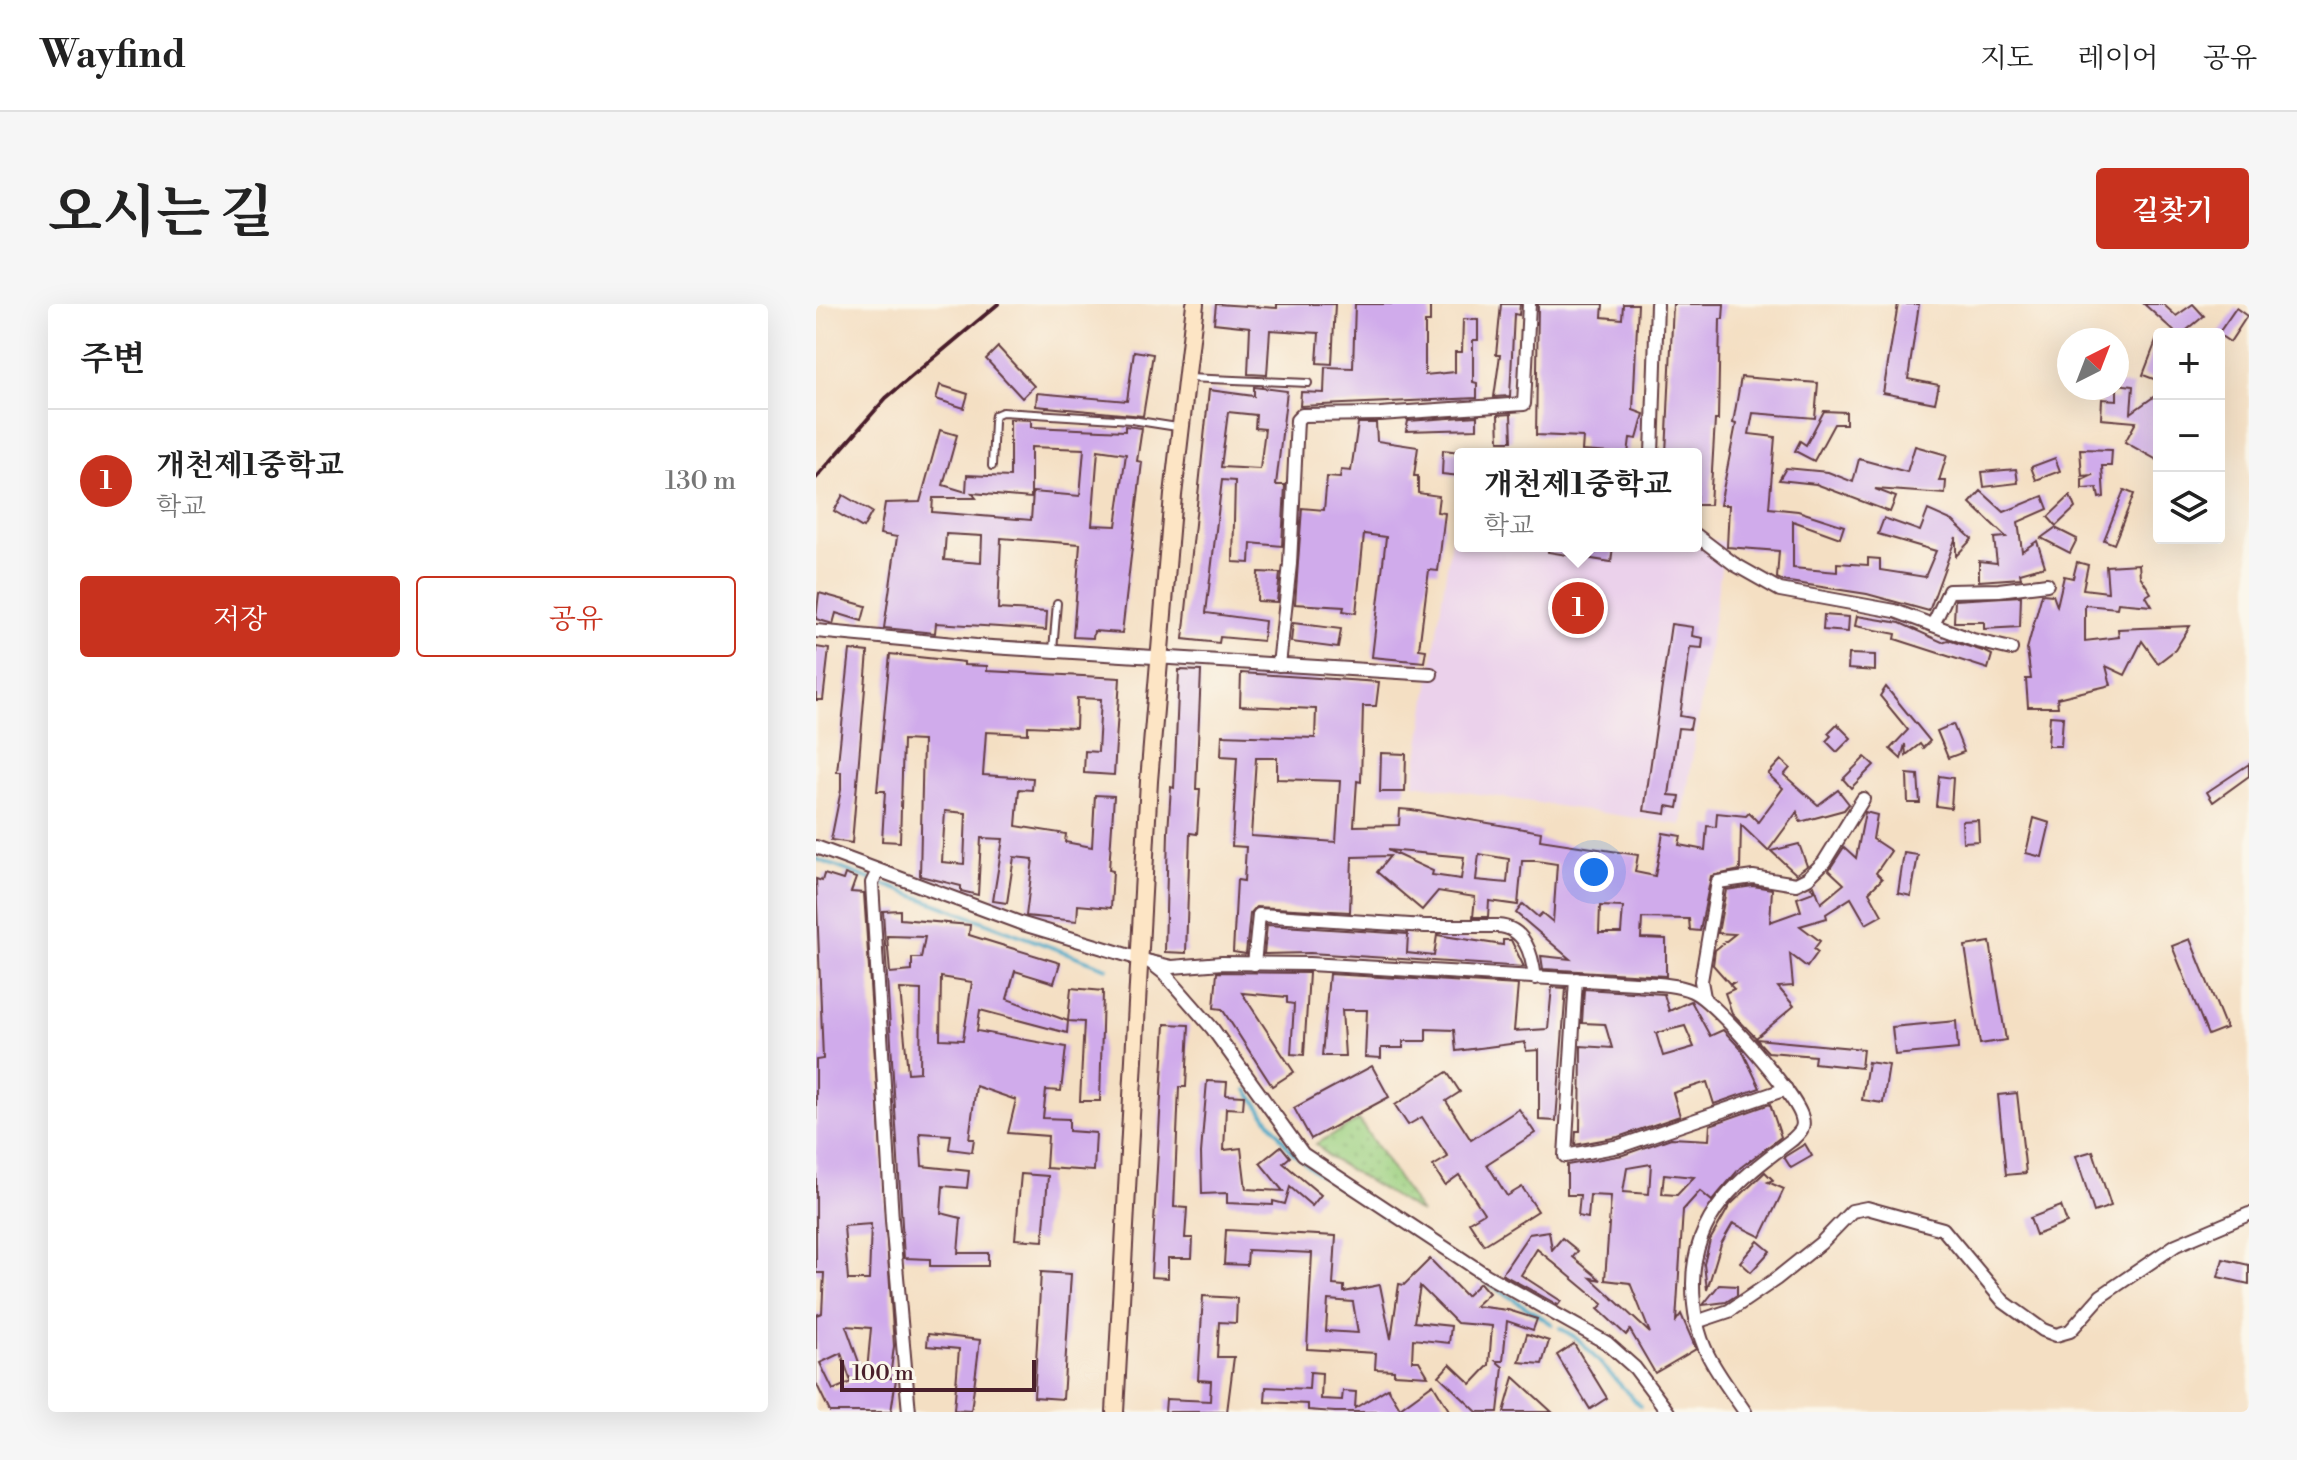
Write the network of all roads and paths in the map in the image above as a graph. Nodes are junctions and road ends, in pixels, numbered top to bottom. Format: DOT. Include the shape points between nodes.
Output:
graph roads {
  1 [pos="1195,304"];
  2 [pos="1529,304"];
  3 [pos="1657,304"];
  4 [pos="1187,378"];
  5 [pos="1308,383"];
  6 [pos="1181,427"];
  7 [pos="1652,448"];
  8 [pos="992,466"];
  9 [pos="1702,540"];
  10 [pos="2047,584"];
  11 [pos="1057,603"];
  12 [pos="1933,625"];
  13 [pos="816,631"];
  14 [pos="2011,649"];
  15 [pos="1053,650"];
  16 [pos="1158,658"];
  17 [pos="1279,665"];
  18 [pos="1431,674"];
  19 [pos="1863,799"];
  20 [pos="816,847"];
  21 [pos="875,877"];
  22 [pos="1144,960"];
  23 [pos="1254,964"];
  24 [pos="1535,978"];
  25 [pos="1576,979"];
  26 [pos="1704,997"];
  27 [pos="1786,1089"];
  28 [pos="2249,1214"];
  29 [pos="1696,1322"];
  30 [pos="909,1412"];
  31 [pos="1115,1412"];
  32 [pos="1668,1412"];
  33 [pos="1745,1412"];
  1 -- 4 [label="main road"];
  2 -- 17 [label="street" via="1524,404 1302,415 1297,420"];
  3 -- 7 [label="street"];
  4 -- 5 [label="lane"];
  4 -- 6 [label="main road"];
  6 -- 8 [label="lane" via="1002,412 995,415"];
  6 -- 16 [label="main road"];
  9 -- 12 [label="street" via="1780,590 1874,606"];
  10 -- 12 [label="street" via="1949,591"];
  11 -- 15 [label="lane"];
  12 -- 14 [label="street"];
  13 -- 15 [label="street"];
  15 -- 16 [label="street"];
  16 -- 17 [label="street"];
  16 -- 22 [label="main road"];
  17 -- 18 [label="street"];
  19 -- 26 [label="street" via="1808,878 1796,884 1753,877 1718,882 1701,981"];
  20 -- 21 [label="street"];
  21 -- 22 [label="street"];
  21 -- 30 [label="street" via="892,1220"];
  22 -- 23 [label="street" via="1172,967"];
  22 -- 31 [label="main road"];
  22 -- 32 [label="street" via="1212,1028 1303,1154 1486,1275 1607,1343 1635,1368"];
  23 -- 24 [label="street"];
  23 -- 24 [label="street" via="1259,915 1506,926 1522,937"];
  24 -- 25 [label="street"];
  25 -- 26 [label="street" via="1667,985"];
  25 -- 27 [label="street" via="1565,1156 1620,1146"];
  26 -- 27 [label="street"];
  27 -- 29 [label="street" via="1799,1108 1802,1130 1724,1195 1705,1225 1694,1259"];
  28 -- 29 [label="street" via="2176,1245 2101,1296 2070,1331 2056,1335 2004,1302 1943,1229 1867,1208 1852,1211 1821,1243 1729,1311"];
  29 -- 33 [label="street" via="1708,1356"];
}
